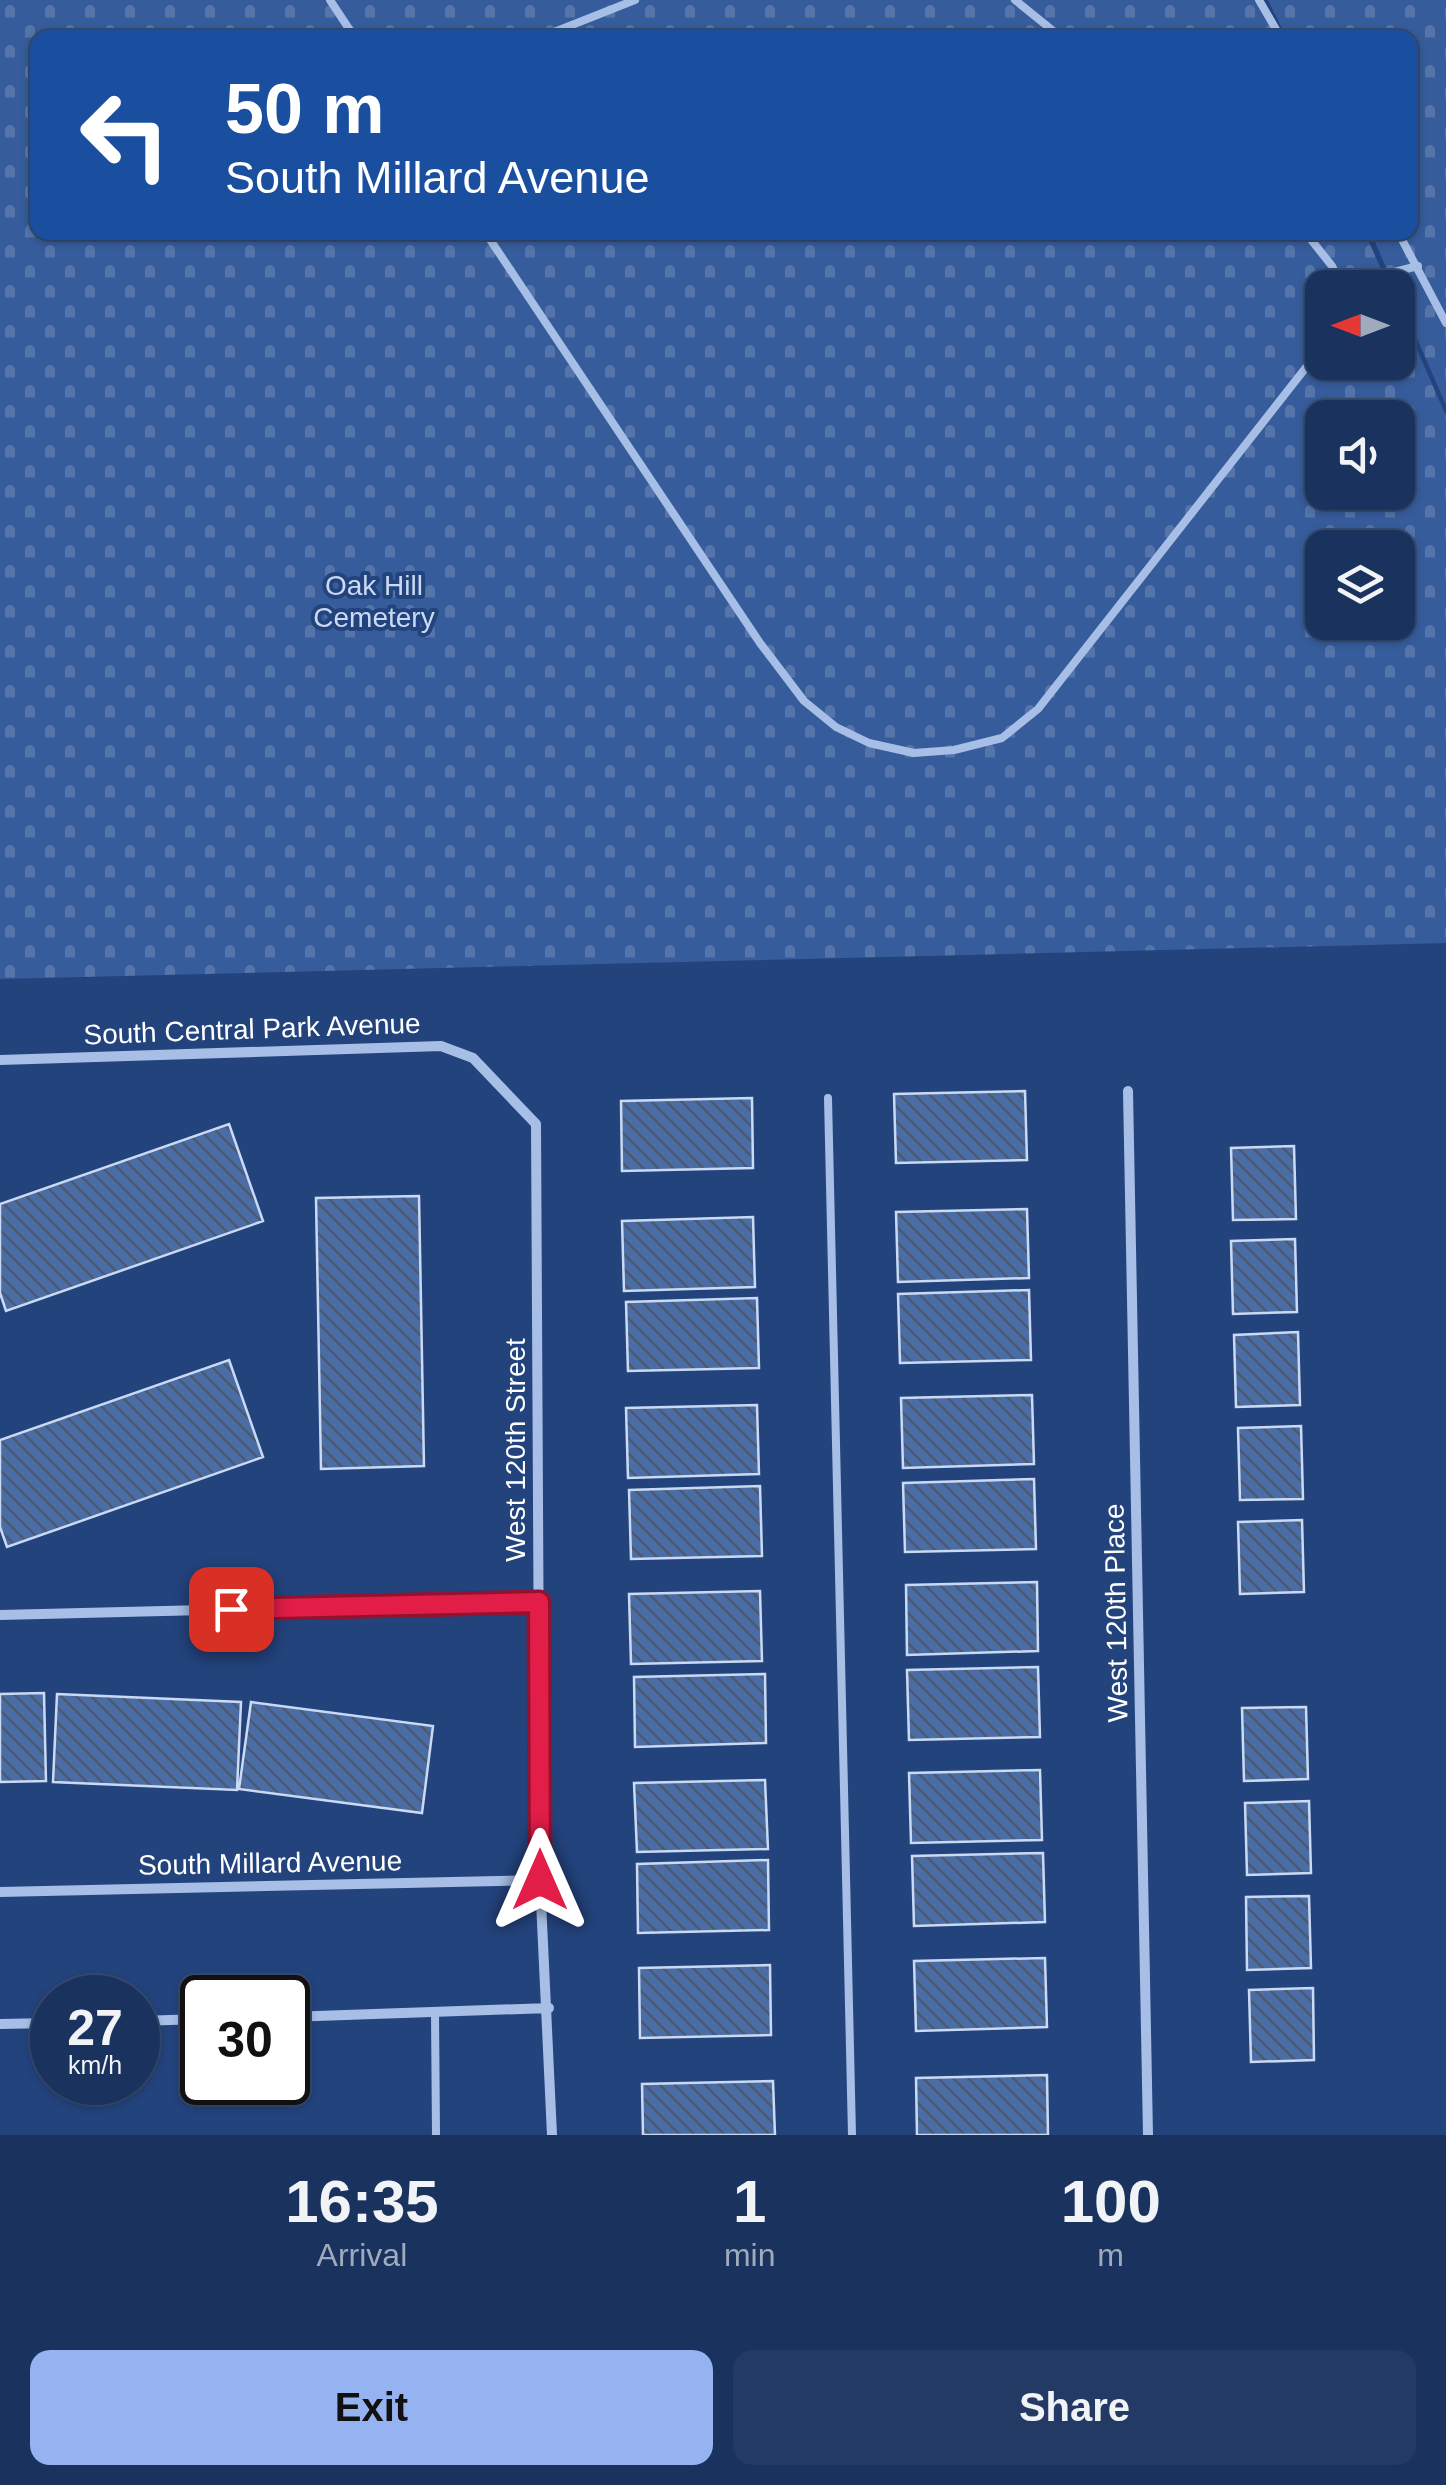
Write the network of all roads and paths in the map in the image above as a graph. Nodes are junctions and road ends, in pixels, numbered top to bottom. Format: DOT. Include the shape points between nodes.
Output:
graph roads {
  1 [pos="330,0"];
  2 [pos="635,0"];
  3 [pos="1015,0"];
  4 [pos="1259,0"];
  5 [pos="350,30"];
  6 [pos="559,30"];
  7 [pos="1052,30"];
  8 [pos="1276,30"];
  9 [pos="490,240"];
  10 [pos="1311,240"];
  11 [pos="1403,240"];
  12 [pos="1418,266"];
  13 [pos="1334,270"];
  14 [pos="1403,270"];
  15 [pos="1446,323"];
  16 [pos="1305,369"];
  17 [pos="0,1060"];
  18 [pos="1128,1090"];
  19 [pos="828,1098"];
  20 [pos="536,1124"];
  21 [pos="539,1602"];
  22 [pos="0,1614"];
  23 [pos="540,1880"];
  24 [pos="0,1892"];
  25 [pos="548,2008"];
  26 [pos="434,2013"];
  27 [pos="310,2016"];
  28 [pos="30,2023"];
  29 [pos="0,2024"];
  30 [pos="436,2135"];
  31 [pos="552,2135"];
  32 [pos="852,2135"];
  33 [pos="1148,2135"];
  1 -- 5 [label="lane"];
  2 -- 6 [label="lane"];
  3 -- 7 [label="lane"];
  4 -- 8 [label="lane"];
  9 -- 16 [label="lane" via="804,701 869,743 914,753 1002,738 1038,709"];
  10 -- 13 [label="lane"];
  11 -- 12 [label="lane"];
  12 -- 14 [label="lane"];
  12 -- 15 [label="lane"];
  17 -- 20 [label="street, South Central Park Avenue" via="442,1046 473,1058"];
  18 -- 33 [label="street, West 120th Place"];
  19 -- 32 [label="lane"];
  20 -- 21 [label="street, West 120th Street"];
  21 -- 22 [label="street"];
  21 -- 23 [label="street, West 120th Street"];
  23 -- 24 [label="street, South Millard Avenue"];
  23 -- 25 [label="street, West 120th Street"];
  25 -- 26 [label="street"];
  25 -- 31 [label="street, West 120th Street"];
  26 -- 27 [label="street"];
  26 -- 30 [label="lane"];
  28 -- 29 [label="street"];
}
